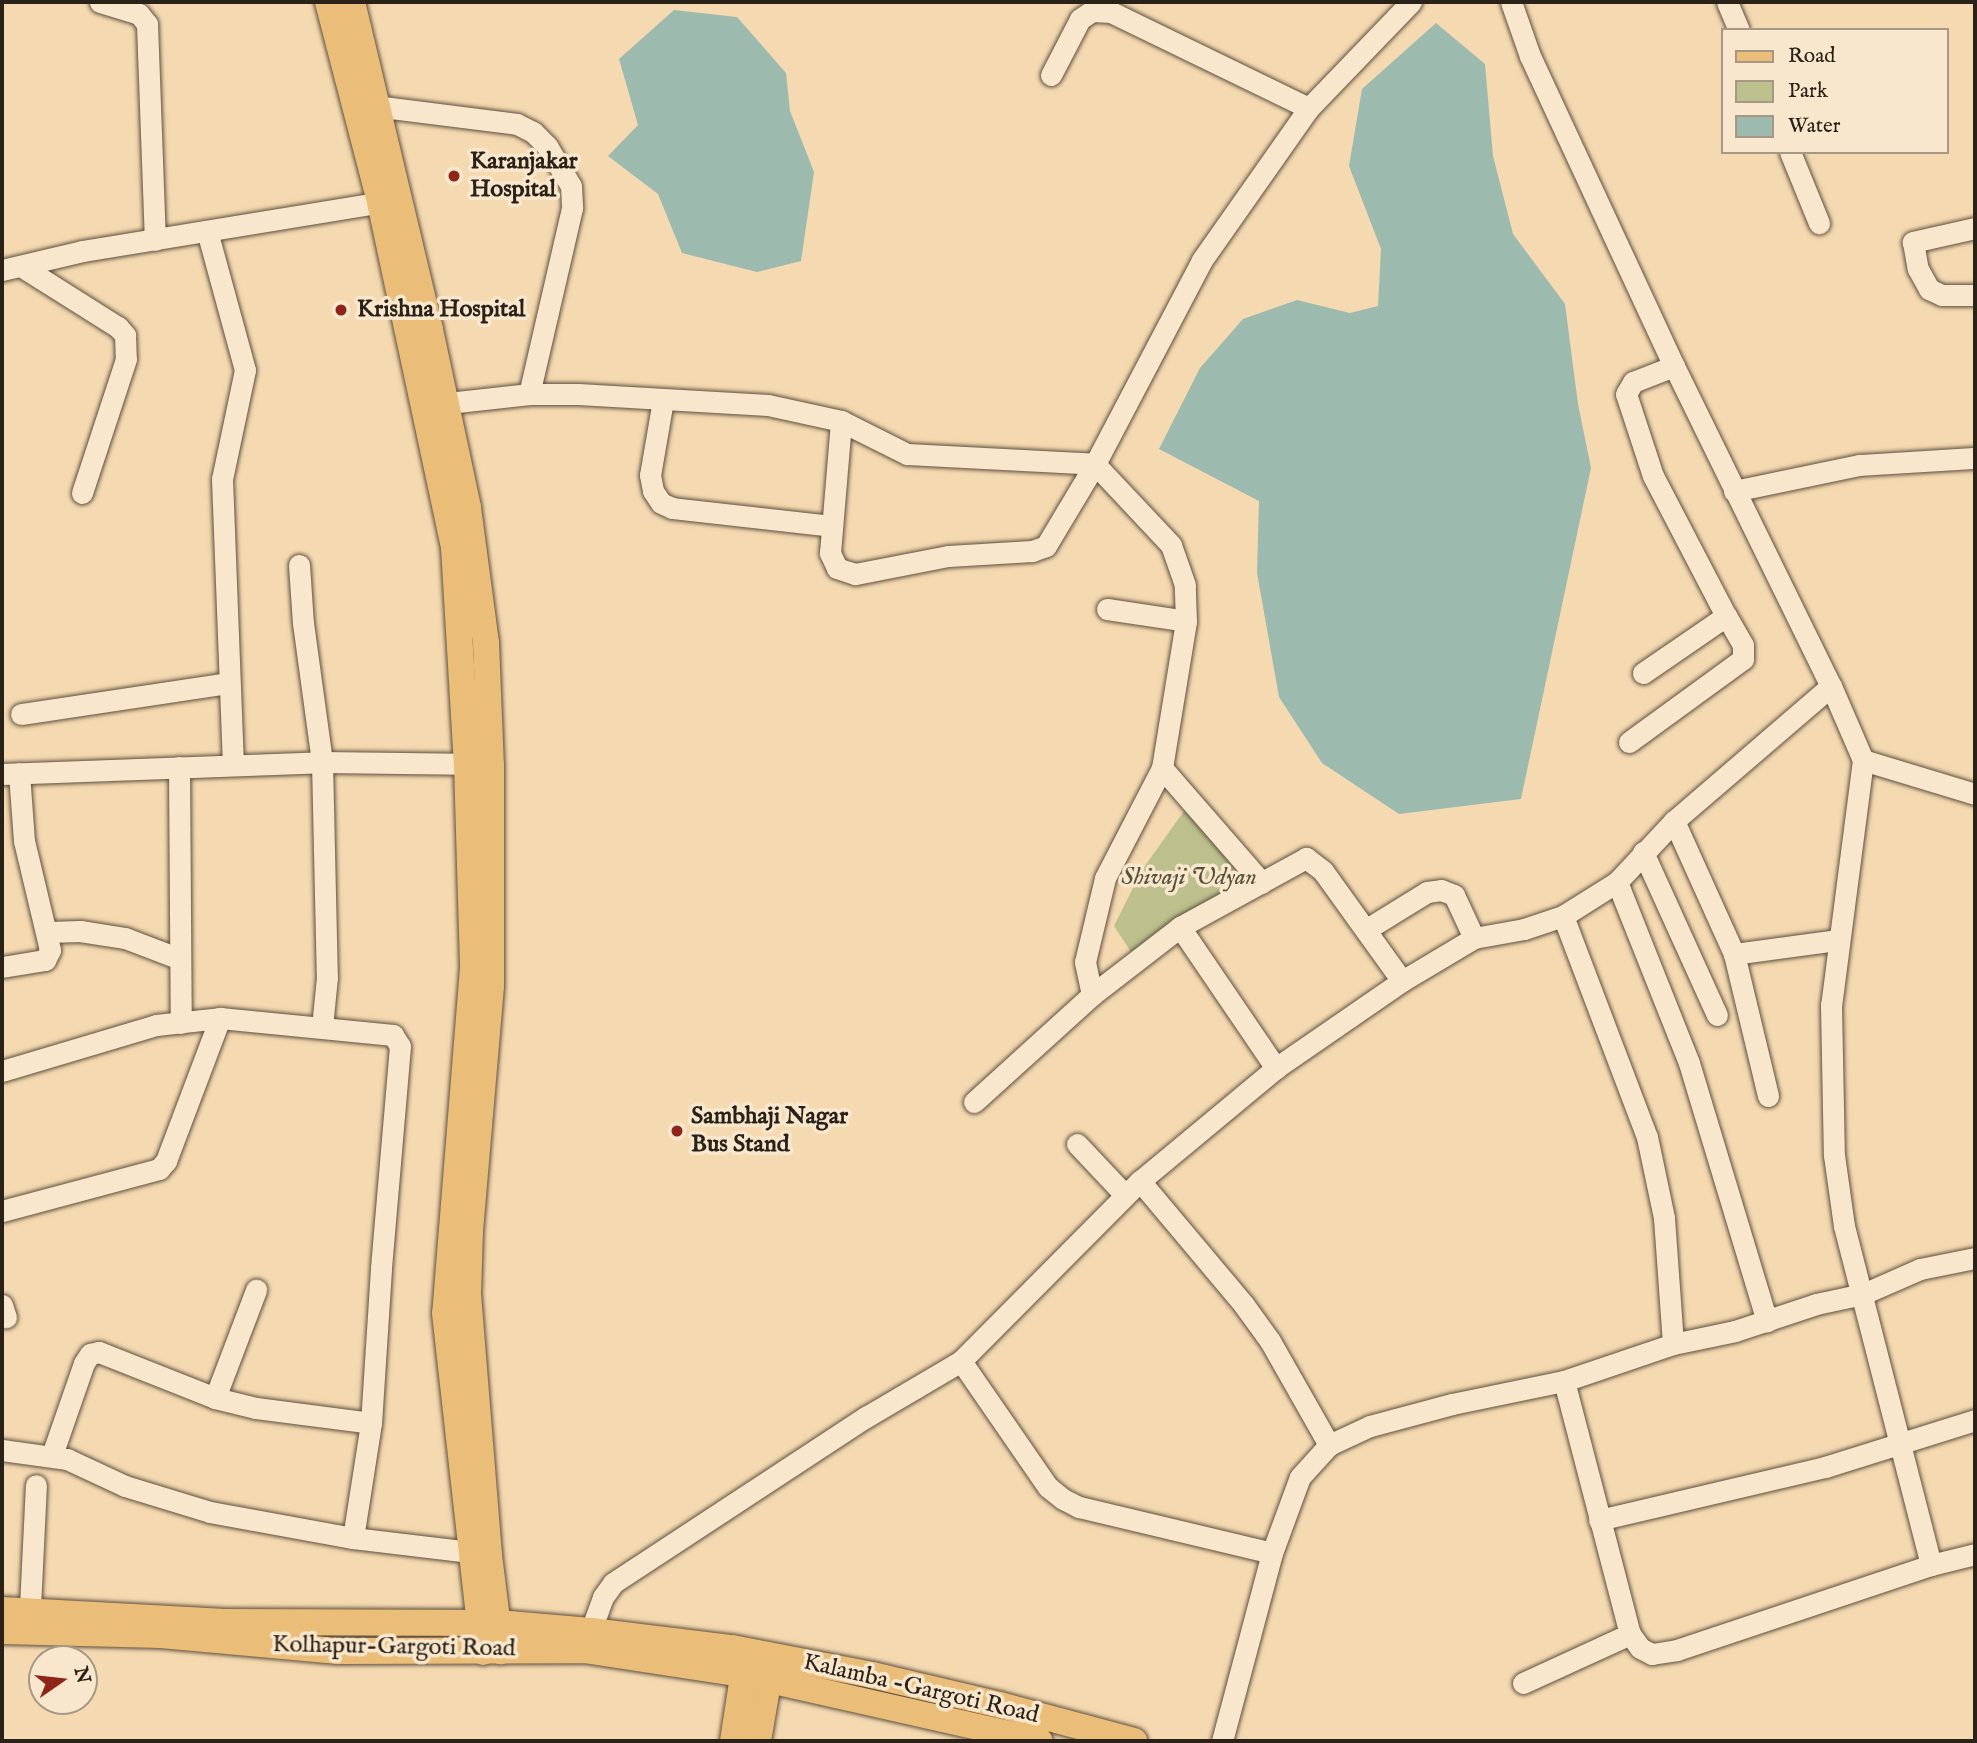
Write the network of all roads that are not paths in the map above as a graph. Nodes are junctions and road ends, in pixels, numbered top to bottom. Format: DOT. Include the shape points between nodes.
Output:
graph roads {
  1 [pos="100,2"];
  2 [pos="328,2"];
  3 [pos="352,2"];
  4 [pos="1411,2"];
  5 [pos="1511,2"];
  6 [pos="1727,2"];
  7 [pos="1738,28"];
  8 [pos="1051,75"];
  9 [pos="375,106"];
  10 [pos="1309,108"];
  11 [pos="1791,154"];
  12 [pos="389,200"];
  13 [pos="1819,223"];
  14 [pos="1975,228"];
  15 [pos="207,231"];
  16 [pos="155,240"];
  17 [pos="11,268"];
  18 [pos="1975,295"];
  19 [pos="1674,366"];
  20 [pos="529,394"];
  21 [pos="663,400"];
  22 [pos="434,404"];
  23 [pos="841,421"];
  24 [pos="1975,458"];
  25 [pos="1095,464"];
  26 [pos="1734,491"];
  27 [pos="82,492"];
  28 [pos="832,526"];
  29 [pos="299,565"];
  30 [pos="1107,608"];
  31 [pos="1726,616"];
  32 [pos="1186,621"];
  33 [pos="1643,673"];
  34 [pos="229,683"];
  35 [pos="1831,686"];
  36 [pos="21,714"];
  37 [pos="1629,742"];
  38 [pos="1863,760"];
  39 [pos="322,762"];
  40 [pos="479,764"];
  41 [pos="233,765"];
  42 [pos="179,767"];
  43 [pos="1162,768"];
  44 [pos="10,773"];
  45 [pos="1975,794"];
  46 [pos="1674,821"];
  47 [pos="1643,852"];
  48 [pos="1617,882"];
  49 [pos="1262,883"];
  50 [pos="1563,916"];
  51 [pos="1180,927"];
  52 [pos="1367,929"];
  53 [pos="48,932"];
  54 [pos="1474,938"];
  55 [pos="1837,940"];
  56 [pos="1734,954"];
  57 [pos="180,959"];
  58 [pos="2,967"];
  59 [pos="1402,981"];
  60 [pos="1092,995"];
  61 [pos="1717,1015"];
  62 [pos="220,1018"];
  63 [pos="181,1023"];
  64 [pos="322,1027"];
  65 [pos="1276,1068"];
  66 [pos="2,1071"];
  67 [pos="1768,1096"];
  68 [pos="974,1102"];
  69 [pos="1077,1144"];
  70 [pos="1132,1188"];
  71 [pos="3,1206"];
  72 [pos="1975,1258"];
  73 [pos="256,1290"];
  74 [pos="1863,1294"];
  75 [pos="1766,1322"];
  76 [pos="1673,1344"];
  77 [pos="961,1361"];
  78 [pos="1564,1381"];
  79 [pos="215,1398"];
  80 [pos="1975,1420"];
  81 [pos="372,1423"];
  82 [pos="1901,1444"];
  83 [pos="1329,1445"];
  84 [pos="2,1450"];
  85 [pos="52,1455"];
  86 [pos="36,1486"];
  87 [pos="1599,1520"];
  88 [pos="353,1538"];
  89 [pos="480,1553"];
  90 [pos="1272,1553"];
  91 [pos="1975,1553"];
  92 [pos="1931,1565"];
  93 [pos="2,1610"];
  94 [pos="29,1621"];
  95 [pos="489,1623"];
  96 [pos="2,1631"];
  97 [pos="1630,1634"];
  98 [pos="588,1640"];
  99 [pos="492,1652"];
  100 [pos="758,1666"];
  101 [pos="1524,1683"];
  102 [pos="733,1741"];
  103 [pos="758,1741"];
  104 [pos="1040,1741"];
  105 [pos="1134,1741"];
  106 [pos="1222,1741"];
  1 -- 16 [label="street" via="139,14 148,24"];
  2 -- 12 [label="main road"];
  3 -- 9 [label="main road"];
  4 -- 10 [label="street"];
  5 -- 19 [label="street" via="1530,56"];
  6 -- 7 [label="street"];
  8 -- 10 [label="street" via="1080,19 1092,11 1111,12"];
  9 -- 12 [label="main road"];
  9 -- 20 [label="street" via="517,124 547,146 571,186 572,208"];
  10 -- 25 [label="street" via="1202,260"];
  11 -- 13 [label="street"];
  12 -- 15 [label="street"];
  12 -- 22 [label="main road"];
  12 -- 22 [label="main road" via="436,359"];
  14 -- 18 [label="street" via="1913,242 1929,289 1942,295"];
  15 -- 16 [label="street"];
  15 -- 34 [label="street" via="245,370 222,479"];
  16 -- 17 [label="street"];
  17 -- 27 [label="street" via="125,335 126,359"];
  19 -- 26 [label="street"];
  19 -- 31 [label="street" via="1633,382 1626,394 1653,475"];
  20 -- 21 [label="street"];
  20 -- 22 [label="street"];
  21 -- 23 [label="street" via="768,405"];
  21 -- 28 [label="street" via="650,475 661,503"];
  22 -- 40 [label="main road" via="468,508 486,643"];
  23 -- 25 [label="street" via="907,454"];
  23 -- 28 [label="street"];
  24 -- 26 [label="street" via="1860,465"];
  25 -- 28 [label="street" via="1046,546 1032,551 968,553 855,574 837,568 830,553"];
  25 -- 32 [label="street" via="1171,545 1185,585"];
  26 -- 35 [label="street"];
  29 -- 39 [label="street"];
  30 -- 32 [label="street"];
  31 -- 33 [label="street"];
  31 -- 37 [label="street" via="1743,645 1743,659"];
  32 -- 43 [label="street"];
  34 -- 36 [label="street"];
  34 -- 41 [label="street"];
  35 -- 38 [label="street"];
  35 -- 46 [label="street"];
  38 -- 45 [label="street"];
  38 -- 55 [label="street"];
  39 -- 40 [label="street"];
  39 -- 41 [label="street"];
  39 -- 64 [label="street" via="327,977"];
  40 -- 89 [label="main road" via="491,986 468,1294"];
  41 -- 42 [label="street"];
  42 -- 44 [label="street"];
  42 -- 57 [label="street"];
  43 -- 49 [label="street"];
  43 -- 60 [label="street" via="1105,878 1085,962"];
  44 -- 53 [label="street"];
  46 -- 47 [label="street"];
  46 -- 56 [label="street"];
  47 -- 48 [label="street"];
  47 -- 61 [label="street"];
  48 -- 50 [label="street"];
  48 -- 75 [label="street" via="1689,1063"];
  49 -- 51 [label="street"];
  49 -- 52 [label="street" via="1306,858 1323,871"];
  50 -- 54 [label="street"];
  50 -- 76 [label="street" via="1647,1138 1664,1217"];
  51 -- 60 [label="street"];
  51 -- 65 [label="street"];
  52 -- 54 [label="street" via="1427,892 1441,890 1454,895"];
  52 -- 59 [label="street"];
  53 -- 57 [label="street" via="125,938"];
  53 -- 58 [label="street" via="50,950 45,960"];
  54 -- 59 [label="street"];
  55 -- 56 [label="street"];
  55 -- 74 [label="street" via="1830,1005 1834,1155 1844,1226"];
  56 -- 67 [label="street"];
  57 -- 63 [label="street"];
  59 -- 65 [label="street"];
  60 -- 68 [label="street"];
  62 -- 63 [label="street"];
  62 -- 64 [label="street"];
  62 -- 71 [label="street" via="159,1169"];
  63 -- 66 [label="street" via="156,1025"];
  64 -- 81 [label="street" via="393,1035 400,1046"];
  65 -- 70 [label="street"];
  69 -- 70 [label="street"];
  70 -- 77 [label="street"];
  70 -- 83 [label="street" via="1250,1314"];
  72 -- 74 [label="street" via="1920,1269"];
  73 -- 79 [label="street"];
  74 -- 75 [label="street"];
  74 -- 82 [label="street"];
  75 -- 76 [label="street"];
  76 -- 78 [label="street"];
  77 -- 90 [label="street" via="1048,1488 1063,1499 1079,1507"];
  77 -- 98 [label="street" via="866,1417 613,1583 603,1597"];
  78 -- 83 [label="street" via="1370,1426"];
  78 -- 87 [label="street"];
  79 -- 81 [label="street"];
  79 -- 85 [label="street" via="99,1352 90,1354"];
  80 -- 82 [label="street"];
  81 -- 88 [label="street"];
  82 -- 87 [label="street" via="1825,1467"];
  82 -- 92 [label="street"];
  83 -- 90 [label="street" via="1300,1477"];
  84 -- 85 [label="street"];
  85 -- 88 [label="street" via="125,1486 209,1512"];
  86 -- 94 [label="street"];
  87 -- 97 [label="street"];
  88 -- 89 [label="street"];
  89 -- 95 [label="main road"];
  90 -- 106 [label="street"];
  91 -- 92 [label="street"];
  92 -- 97 [label="street" via="1677,1650 1652,1654 1640,1648"];
  93 -- 94 [label="main road, Kalamba -Gargoti Road"];
  94 -- 95 [label="main road, Kalamba -Gargoti Road"];
  94 -- 96 [label="main road, Kolhapur-Gargoti Road"];
  94 -- 99 [label="main road, Kolhapur-Gargoti Road" via="338,1651"];
  95 -- 98 [label="main road, Kalamba -Gargoti Road"];
  95 -- 99 [label="main road"];
  97 -- 101 [label="street"];
  98 -- 99 [label="main road, Kolhapur-Gargoti Road"];
  98 -- 100 [label="main road, Kalamba -Gargoti Road"];
  100 -- 102 [label="main road"];
  100 -- 103 [label="main road"];
  100 -- 104 [label="main road, Kalamba -Gargoti Road"];
  100 -- 105 [label="main road, Kalamba -Gargoti Road" via="1000,1705"];
}
